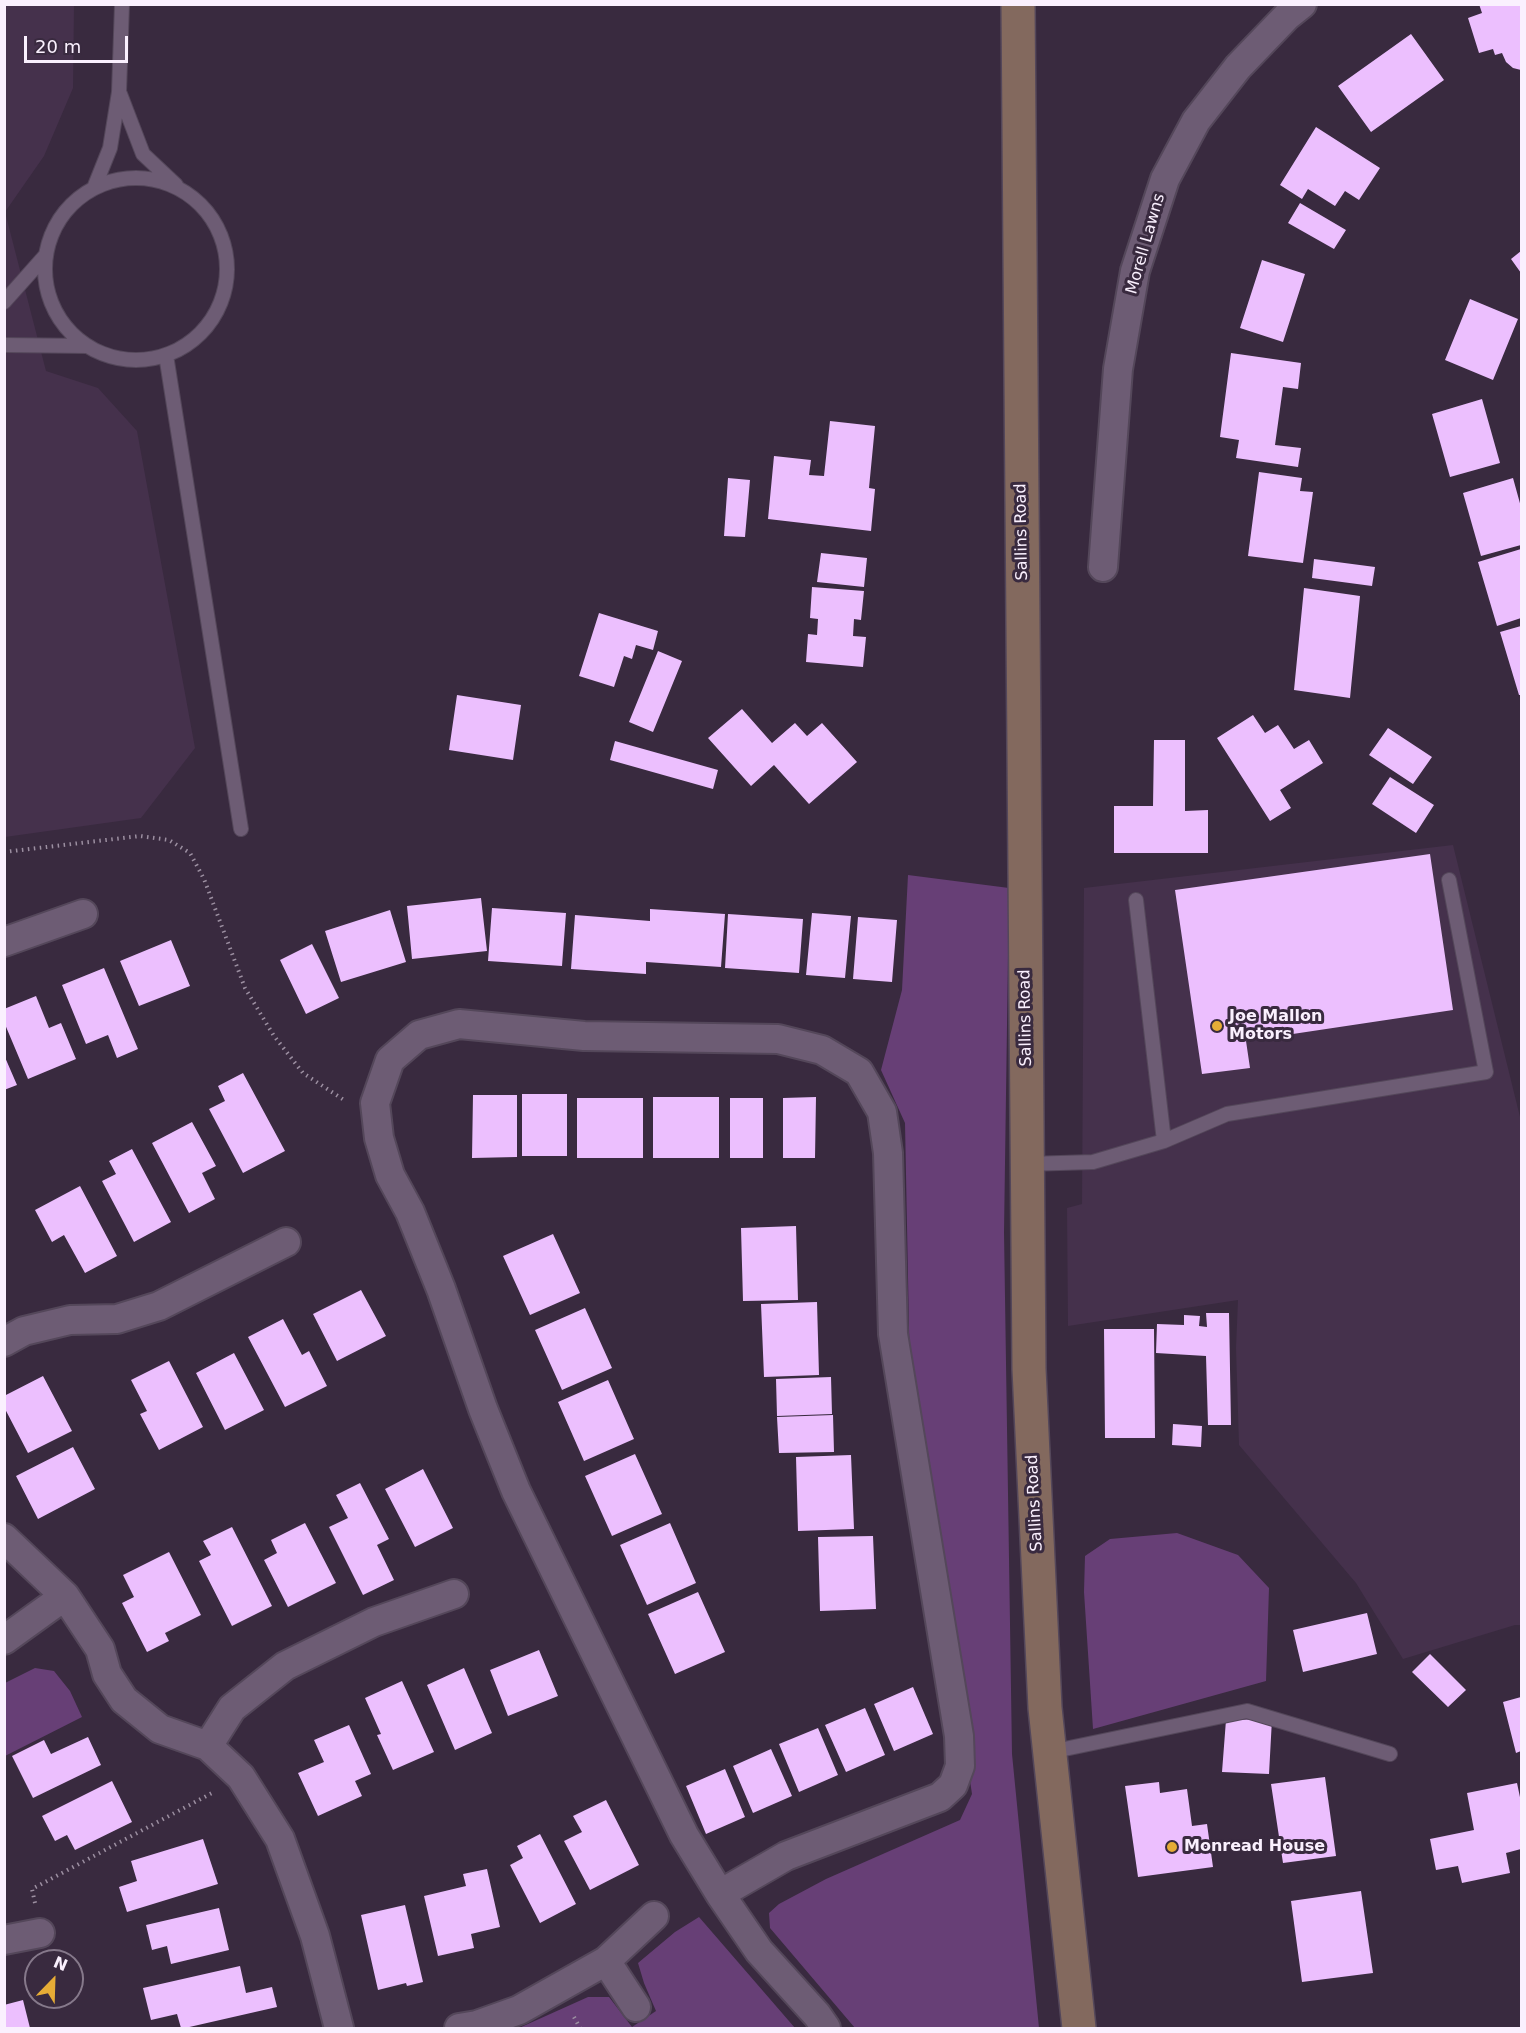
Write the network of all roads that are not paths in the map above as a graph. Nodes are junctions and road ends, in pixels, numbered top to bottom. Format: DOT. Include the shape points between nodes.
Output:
graph roads {
  1 [pos="122,4"];
  2 [pos="1018,4"];
  3 [pos="1302,4"];
  4 [pos="119,92"];
  5 [pos="94,188"];
  6 [pos="181,190"];
  7 [pos="45,256"];
  8 [pos="4,302"];
  9 [pos="4,345"];
  10 [pos="87,346"];
  11 [pos="166,356"];
  12 [pos="1103,567"];
  13 [pos="241,830"];
  14 [pos="1449,880"];
  15 [pos="1136,900"];
  16 [pos="83,914"];
  17 [pos="4,942"];
  18 [pos="1164,1141"];
  19 [pos="1027,1164"];
  20 [pos="286,1242"];
  21 [pos="4,1342"];
  22 [pos="4,1538"];
  23 [pos="454,1594"];
  24 [pos="65,1596"];
  25 [pos="4,1640"];
  26 [pos="208,1746"];
  27 [pos="1050,1752"];
  28 [pos="1390,1754"];
  29 [pos="720,1894"];
  30 [pos="654,1916"];
  31 [pos="40,1933"];
  32 [pos="4,1940"];
  33 [pos="606,1961"];
  34 [pos="636,2007"];
  35 [pos="339,2028"];
  36 [pos="459,2028"];
  37 [pos="826,2028"];
  38 [pos="1079,2028"];
  1 -- 4 [label="lane"];
  2 -- 19 [label="main road, Sallins Road"];
  3 -- 12 [label="street, Morell Lawns" via="1238,67 1196,121 1165,179 1135,271 1118,369"];
  4 -- 5 [label="lane" via="110,148"];
  4 -- 6 [label="lane" via="143,154"];
  5 -- 6 [label="lane" via="123,179 153,179"];
  5 -- 7 [label="lane" via="71,205 54,229"];
  6 -- 11 [label="lane" via="205,209 220,234 227,263 224,292 212,320 192,342"];
  7 -- 8 [label="lane"];
  7 -- 10 [label="lane" via="45,282 53,307 67,329"];
  9 -- 10 [label="lane"];
  10 -- 11 [label="lane" via="112,357 139,360"];
  11 -- 13 [label="lane"];
  14 -- 18 [label="lane" via="1486,1072 1227,1114"];
  15 -- 18 [label="lane"];
  16 -- 17 [label="street"];
  18 -- 19 [label="lane" via="1093,1162"];
  19 -- 27 [label="main road, Sallins Road" via="1029,1369"];
  20 -- 21 [label="street" via="159,1306 117,1319 69,1320 24,1331"];
  22 -- 24 [label="street"];
  23 -- 26 [label="street" via="374,1622 285,1666 232,1708"];
  24 -- 25 [label="street"];
  24 -- 26 [label="street" via="100,1649 107,1674 124,1700 160,1729"];
  26 -- 35 [label="street" via="241,1777 280,1839 315,1936"];
  27 -- 28 [label="lane" via="1247,1711"];
  27 -- 38 [label="main road, Sallins Road"];
  29 -- 29 [label="street" via="786,1856 940,1797 953,1785 960,1766 959,1736 892,1334 888,1153 882,1112 859,1072 822,1050 778,1039 584,1036 459,1024 419,1035 390,1060 375,1103 379,1138 390,1175 410,1212 441,1288 516,1491 679,1825"];
  29 -- 37 [label="street" via="759,1951"];
  30 -- 33 [label="street"];
  31 -- 32 [label="street"];
  33 -- 34 [label="street"];
  33 -- 36 [label="street" via="519,2010"];
}
